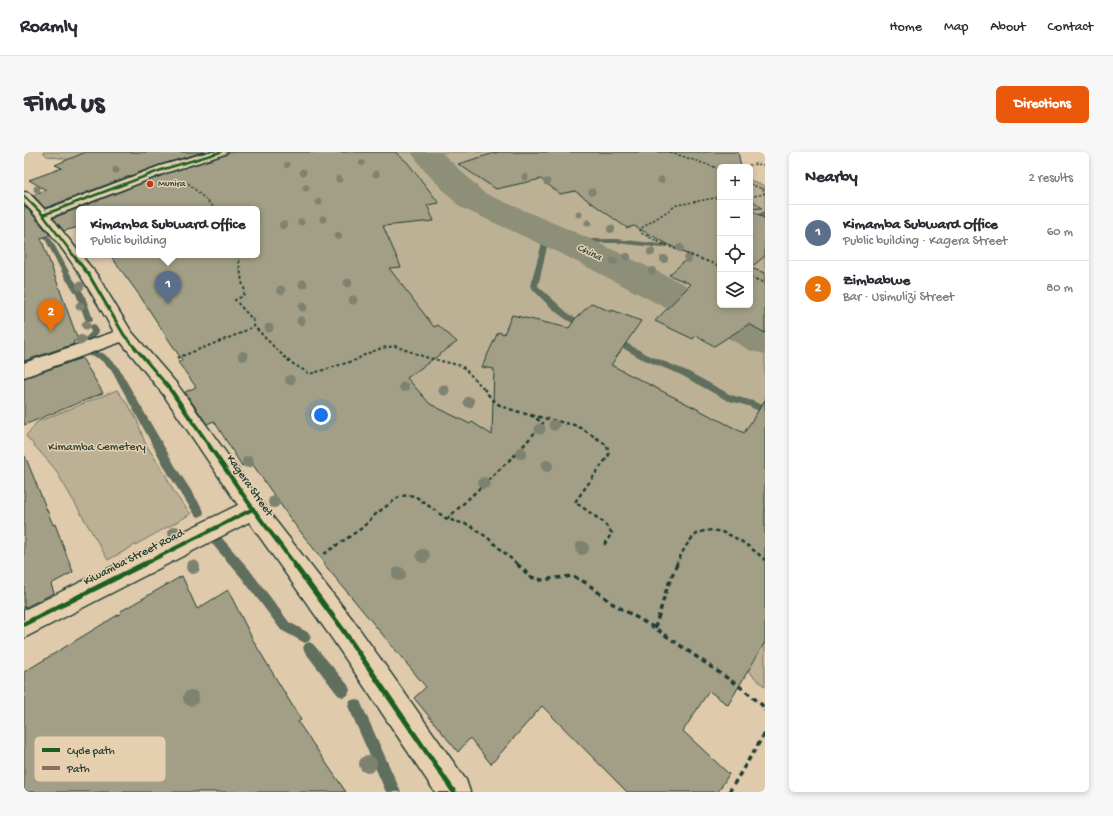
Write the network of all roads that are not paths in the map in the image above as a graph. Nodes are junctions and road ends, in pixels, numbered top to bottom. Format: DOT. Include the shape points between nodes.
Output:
graph roads {
  1 [pos="222,152"];
  2 [pos="172,154"];
  3 [pos="188,162"];
  4 [pos="24,196"];
  5 [pos="43,214"];
  6 [pos="76,258"];
  7 [pos="76,258"];
  8 [pos="124,335"];
  9 [pos="24,370"];
  10 [pos="253,509"];
  11 [pos="24,624"];
  12 [pos="454,792"];
  1 -- 3 [label="street"];
  2 -- 3 [label="street"];
  3 -- 5 [label="street"];
  4 -- 5 [label="street, Kagera Street"];
  5 -- 7 [label="street, Kagera Street"];
  6 -- 8 [label="street, Kagera Street"];
  8 -- 9 [label="street"];
  8 -- 10 [label="street, Kagera Street" via="170,390"];
  10 -- 11 [label="street, Kiwamba Street Road"];
  10 -- 12 [label="street, Kagera Street" via="343,630"];
}
